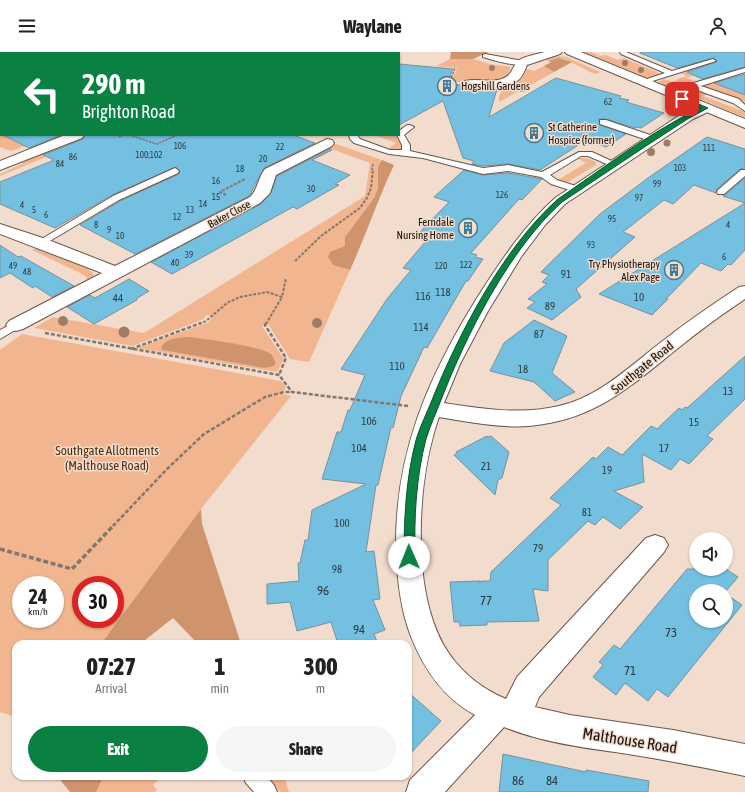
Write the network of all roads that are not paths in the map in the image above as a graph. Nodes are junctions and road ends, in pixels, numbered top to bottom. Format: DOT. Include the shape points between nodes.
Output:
graph roads {
  1 [pos="556,52"];
  2 [pos="571,52"];
  3 [pos="623,53"];
  4 [pos="485,56"];
  5 [pos="713,61"];
  6 [pos="523,63"];
  7 [pos="744,70"];
  8 [pos="671,73"];
  9 [pos="505,82"];
  10 [pos="643,82"];
  11 [pos="469,84"];
  12 [pos="693,86"];
  13 [pos="522,89"];
  14 [pos="670,94"];
  15 [pos="706,108"];
  16 [pos="745,109"];
  17 [pos="603,122"];
  18 [pos="745,124"];
  19 [pos="410,127"];
  20 [pos="75,136"];
  21 [pos="353,136"];
  22 [pos="653,139"];
  23 [pos="327,143"];
  24 [pos="406,153"];
  25 [pos="614,164"];
  26 [pos="0,166"];
  27 [pos="175,171"];
  28 [pos="744,172"];
  29 [pos="543,175"];
  30 [pos="735,180"];
  31 [pos="745,184"];
  32 [pos="576,189"];
  33 [pos="721,192"];
  34 [pos="0,229"];
  35 [pos="40,243"];
  36 [pos="116,273"];
  37 [pos="745,291"];
  38 [pos="16,325"];
  39 [pos="0,334"];
  40 [pos="432,409"];
  41 [pos="655,545"];
  42 [pos="507,713"];
  43 [pos="745,760"];
  44 [pos="256,780"];
  45 [pos="267,792"];
  46 [pos="422,792"];
  1 -- 6 [label="street"];
  2 -- 10 [label="street"];
  3 -- 8 [label="lane"];
  4 -- 6 [label="lane"];
  5 -- 8 [label="lane"];
  6 -- 9 [label="street" via="514,78"];
  7 -- 12 [label="lane"];
  8 -- 10 [label="lane"];
  9 -- 11 [label="street"];
  9 -- 13 [label="lane"];
  10 -- 14 [label="street"];
  12 -- 14 [label="lane"];
  12 -- 16 [label="lane" via="736,101"];
  14 -- 15 [label="street"];
  15 -- 18 [label="street"];
  15 -- 22 [label="street, Malthouse Road" via="688,116"];
  17 -- 22 [label="lane"];
  19 -- 24 [label="lane" via="400,134 406,145"];
  20 -- 26 [label="street"];
  21 -- 24 [label="lane" via="357,141 379,149"];
  22 -- 25 [label="street, Malthouse Road"];
  23 -- 36 [label="street, Baker Close" via="270,172 265,189 255,200"];
  24 -- 29 [label="lane" via="483,171 508,168"];
  25 -- 29 [label="lane" via="589,154 579,154"];
  25 -- 32 [label="street, Malthouse Road"];
  27 -- 35 [label="lane" via="116,198"];
  28 -- 30 [label="lane"];
  29 -- 32 [label="lane" via="554,182"];
  30 -- 31 [label="lane"];
  30 -- 33 [label="lane"];
  32 -- 40 [label="street, Malthouse Road" via="548,212 527,236 502,272 452,360"];
  34 -- 35 [label="street"];
  35 -- 36 [label="street"];
  36 -- 38 [label="street, Baker Close"];
  37 -- 40 [label="street, Southgate Road" via="697,323 622,384 582,407 541,417 517,419"];
  38 -- 39 [label="lane"];
  40 -- 42 [label="street, Malthouse Road" via="421,438 414,473 409,528 410,571 416,611 422,630 441,668 474,699"];
  41 -- 42 [label="street"];
  42 -- 43 [label="street, Malthouse Road" via="570,730"];
  42 -- 46 [label="street" via="491,720"];
  44 -- 45 [label="lane"];
}
